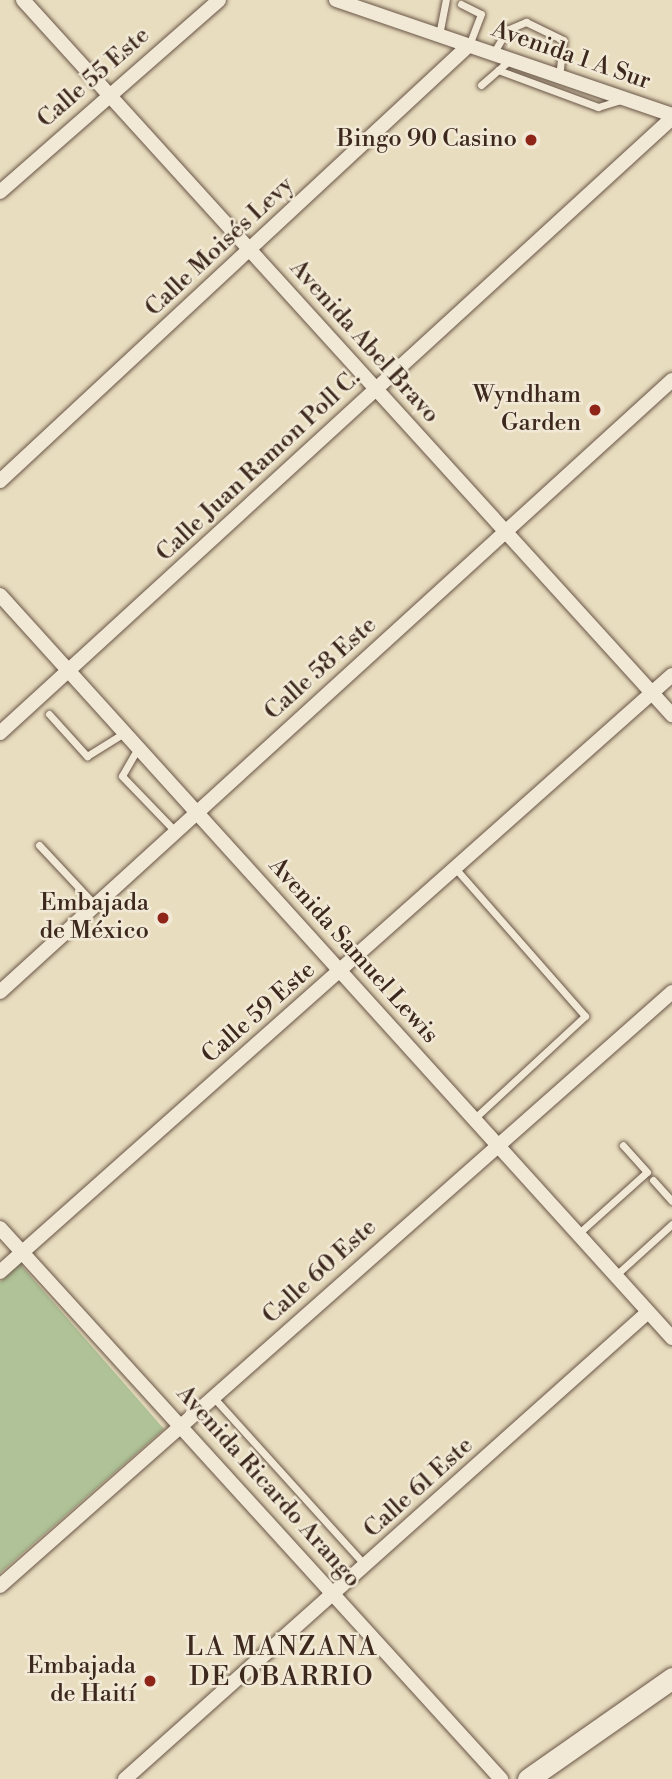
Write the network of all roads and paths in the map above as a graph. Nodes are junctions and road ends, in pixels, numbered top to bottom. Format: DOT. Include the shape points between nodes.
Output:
graph roads {
  1 [pos="23,0"];
  2 [pos="219,0"];
  3 [pos="336,0"];
  4 [pos="446,0"];
  5 [pos="364,4"];
  6 [pos="461,4"];
  7 [pos="439,35"];
  8 [pos="469,45"];
  9 [pos="493,54"];
  10 [pos="510,60"];
  11 [pos="498,71"];
  12 [pos="559,76"];
  13 [pos="481,85"];
  14 [pos="109,93"];
  15 [pos="623,99"];
  16 [pos="672,117"];
  17 [pos="0,191"];
  18 [pos="250,250"];
  19 [pos="672,380"];
  20 [pos="377,389"];
  21 [pos="0,481"];
  22 [pos="507,534"];
  23 [pos="0,595"];
  24 [pos="69,671"];
  25 [pos="672,675"];
  26 [pos="652,694"];
  27 [pos="49,714"];
  28 [pos="672,715"];
  29 [pos="0,733"];
  30 [pos="124,733"];
  31 [pos="138,748"];
  32 [pos="196,813"];
  33 [pos="175,831"];
  34 [pos="39,845"];
  35 [pos="455,868"];
  36 [pos="95,905"];
  37 [pos="341,970"];
  38 [pos="0,992"];
  39 [pos="672,992"];
  40 [pos="475,1118"];
  41 [pos="498,1142"];
  42 [pos="623,1145"];
  43 [pos="653,1180"];
  44 [pos="672,1201"];
  45 [pos="672,1224"];
  46 [pos="0,1228"];
  47 [pos="579,1233"];
  48 [pos="22,1252"];
  49 [pos="0,1272"];
  50 [pos="616,1275"];
  51 [pos="648,1312"];
  52 [pos="672,1338"];
  53 [pos="214,1398"];
  54 [pos="182,1427"];
  55 [pos="366,1566"];
  56 [pos="0,1586"];
  57 [pos="335,1594"];
  58 [pos="672,1678"];
  59 [pos="125,1779"];
  60 [pos="501,1779"];
  61 [pos="528,1779"];
  1 -- 14 [label="street, Avenida Abel Bravo"];
  2 -- 14 [label="street, Calle 55 Este"];
  3 -- 5 [label="street, Avenida 1 A Sur"];
  4 -- 7 [label="lane"];
  5 -- 7 [label="street, Avenida 1 A Sur"];
  6 -- 8 [label="lane" via="481,14"];
  7 -- 8 [label="street, Avenida 1 A Sur"];
  8 -- 9 [label="street, Avenida 1 A Sur"];
  8 -- 18 [label="street, Calle Moisés Levy"];
  9 -- 10 [label="street, Avenida 1 A Sur"];
  9 -- 12 [label="lane" via="507,30 526,22 563,40"];
  10 -- 11 [label="lane"];
  10 -- 12 [label="street, Avenida 1 A Sur"];
  11 -- 13 [label="lane"];
  11 -- 15 [label="lane" via="598,107"];
  12 -- 15 [label="street, Avenida 1 A Sur"];
  14 -- 17 [label="street, Calle 55 Este"];
  14 -- 18 [label="street, Avenida Abel Bravo"];
  15 -- 16 [label="street, Avenida 1 A Sur"];
  16 -- 20 [label="street, Calle Juan Ramon Poll C."];
  18 -- 20 [label="street, Avenida Abel Bravo"];
  18 -- 21 [label="street, Calle Moisés Levy"];
  19 -- 22 [label="street, Calle 58 Este"];
  20 -- 22 [label="street, Avenida Abel Bravo"];
  20 -- 24 [label="street, Calle Juan Ramon Poll C."];
  22 -- 26 [label="street, Avenida Abel Bravo"];
  22 -- 32 [label="street, Calle 58 Este"];
  23 -- 24 [label="street, Avenida Samuel Lewis"];
  24 -- 29 [label="street, Calle Juan Ramon Poll C."];
  24 -- 30 [label="street, Avenida Samuel Lewis"];
  25 -- 26 [label="street, Calle 59 Este"];
  26 -- 28 [label="street, Avenida Abel Bravo"];
  26 -- 35 [label="street, Calle 59 Este"];
  27 -- 30 [label="lane" via="87,757"];
  30 -- 31 [label="street, Avenida Samuel Lewis"];
  31 -- 32 [label="street, Avenida Samuel Lewis"];
  31 -- 33 [label="lane" via="122,776"];
  32 -- 33 [label="street, Calle 58 Este"];
  32 -- 37 [label="street, Avenida Samuel Lewis"];
  33 -- 36 [label="street, Calle 58 Este"];
  34 -- 36 [label="lane"];
  35 -- 37 [label="street, Calle 59 Este"];
  35 -- 40 [label="lane" via="585,1016"];
  36 -- 38 [label="street, Calle 58 Este"];
  37 -- 40 [label="street, Avenida Samuel Lewis"];
  37 -- 48 [label="street, Calle 59 Este"];
  39 -- 41 [label="street, Calle 60 Este"];
  40 -- 41 [label="street, Avenida Samuel Lewis"];
  41 -- 47 [label="street, Avenida Samuel Lewis"];
  41 -- 53 [label="street, Calle 60 Este"];
  42 -- 47 [label="lane" via="647,1172"];
  43 -- 44 [label="lane"];
  45 -- 50 [label="lane"];
  46 -- 48 [label="street, Avenida Ricardo Arango"];
  47 -- 50 [label="street, Avenida Samuel Lewis"];
  48 -- 49 [label="street, Calle 59 Este"];
  48 -- 54 [label="street, Avenida Ricardo Arango"];
  50 -- 51 [label="street, Avenida Samuel Lewis"];
  51 -- 52 [label="street, Avenida Samuel Lewis"];
  51 -- 55 [label="street, Calle 61 Este"];
  53 -- 54 [label="street, Calle 60 Este"];
  53 -- 55 [label="lane"];
  54 -- 56 [label="street, Calle 60 Este"];
  54 -- 57 [label="street, Avenida Ricardo Arango"];
  55 -- 57 [label="street, Calle 61 Este"];
  57 -- 59 [label="street, Calle 61 Este"];
  57 -- 60 [label="street, Avenida Ricardo Arango"];
  58 -- 61 [label="main road"];
}
